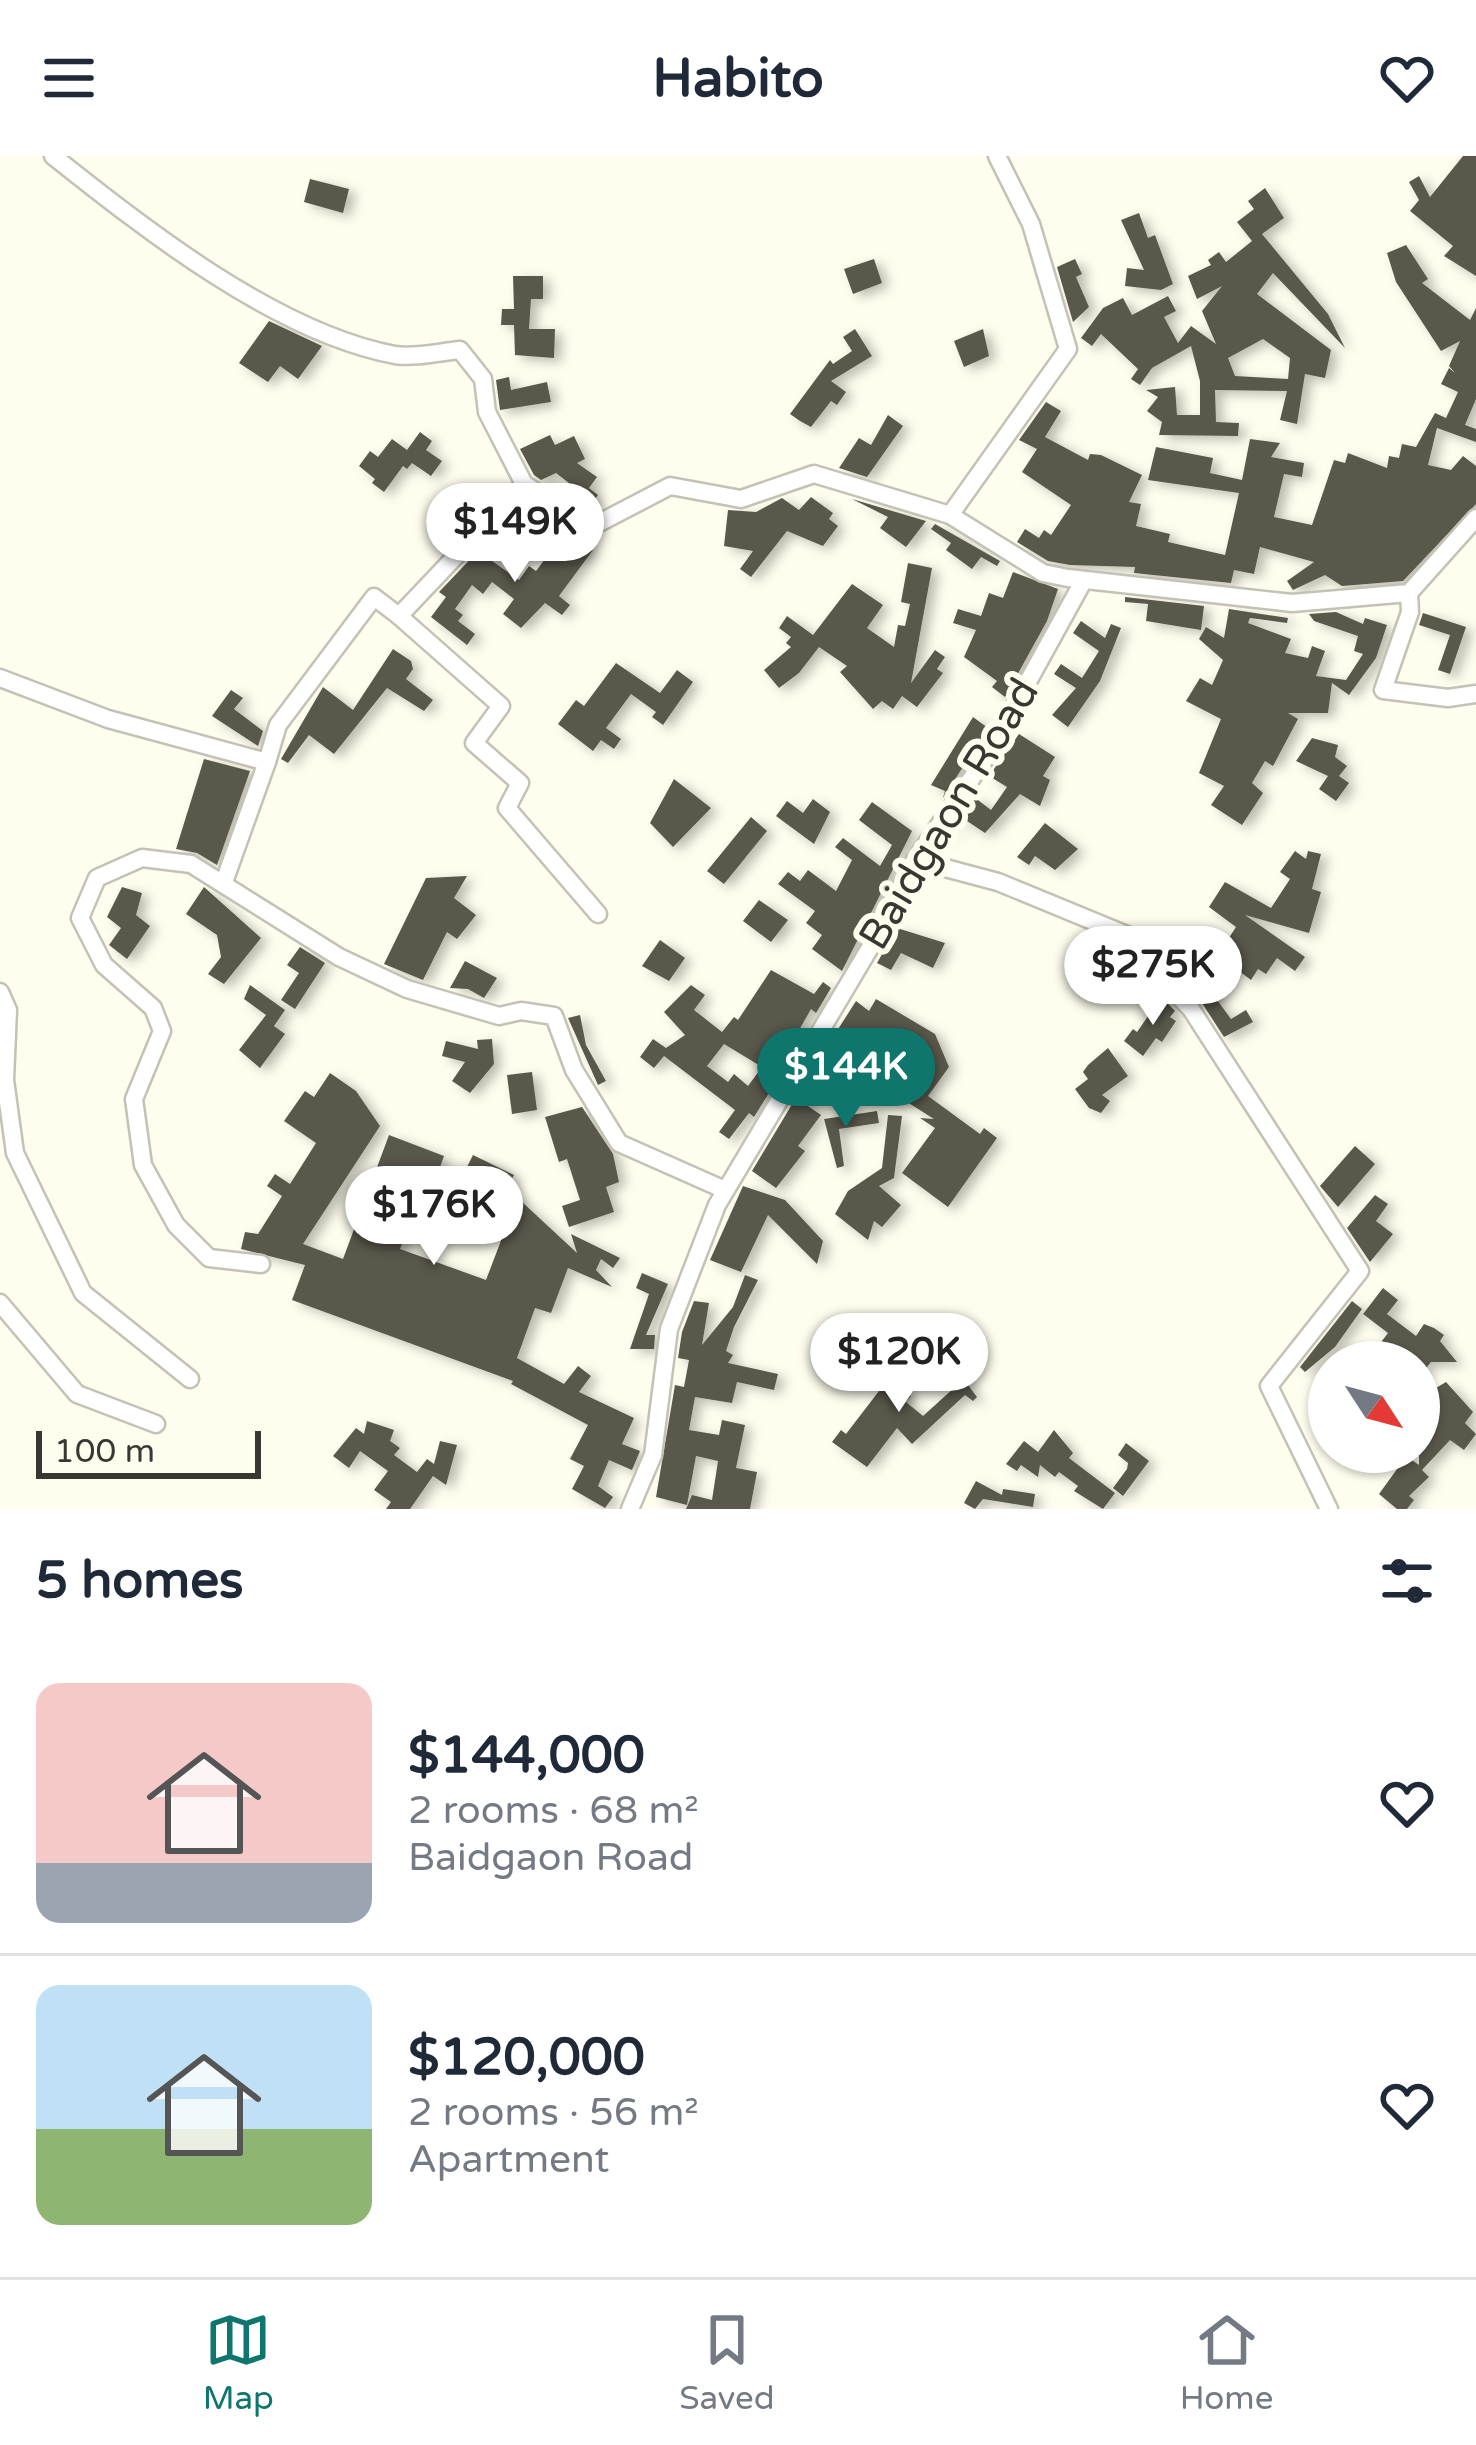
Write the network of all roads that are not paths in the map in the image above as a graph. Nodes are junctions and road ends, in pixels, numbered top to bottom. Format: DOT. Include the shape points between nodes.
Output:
graph roads {
  1 [pos="53,156"];
  2 [pos="997,156"];
  3 [pos="524,484"];
  4 [pos="950,515"];
  5 [pos="1476,518"];
  6 [pos="1084,580"];
  7 [pos="1409,592"];
  8 [pos="399,616"];
  9 [pos="0,678"];
  10 [pos="1476,694"];
  11 [pos="267,762"];
  12 [pos="915,860"];
  13 [pos="224,882"];
  14 [pos="598,914"];
  15 [pos="0,992"];
  16 [pos="725,1190"];
  17 [pos="261,1264"];
  18 [pos="0,1303"];
  19 [pos="190,1379"];
  20 [pos="156,1424"];
  21 [pos="636,1507"];
  22 [pos="1329,1509"];
  1 -- 3 [label="street" via="249,294 320,328 398,356 460,350 483,379 487,412"];
  2 -- 4 [label="street" via="1030,224 1068,349"];
  3 -- 4 [label="street" via="583,522 601,522 670,486 741,499 814,474"];
  3 -- 8 [label="street"];
  4 -- 6 [label="street" via="1043,573"];
  5 -- 7 [label="street"];
  6 -- 7 [label="street" via="1292,603"];
  6 -- 12 [label="street, Baidgaon Road" via="987,756"];
  7 -- 10 [label="street" via="1410,612 1383,690"];
  8 -- 11 [label="street" via="374,597 278,725"];
  8 -- 14 [label="street" via="502,706 475,743 520,783 507,808"];
  9 -- 11 [label="street" via="107,719"];
  11 -- 13 [label="street"];
  12 -- 16 [label="street, Baidgaon Road"];
  12 -- 22 [label="street" via="998,882 1130,936 1191,1009 1306,1180 1360,1271 1269,1386"];
  13 -- 16 [label="street" via="339,957 407,989 500,1016 554,1016 574,1070 619,1143"];
  13 -- 17 [label="street" via="191,863 142,858 97,878 80,918 104,965 153,1008 162,1031 134,1099 143,1165 176,1225 209,1258"];
  15 -- 19 [label="street" via="8,1010 5,1080 15,1153 34,1193 83,1292"];
  16 -- 21 [label="street, Baidgaon Road" via="669,1329 652,1455"];
  18 -- 20 [label="street" via="77,1394"];
}
